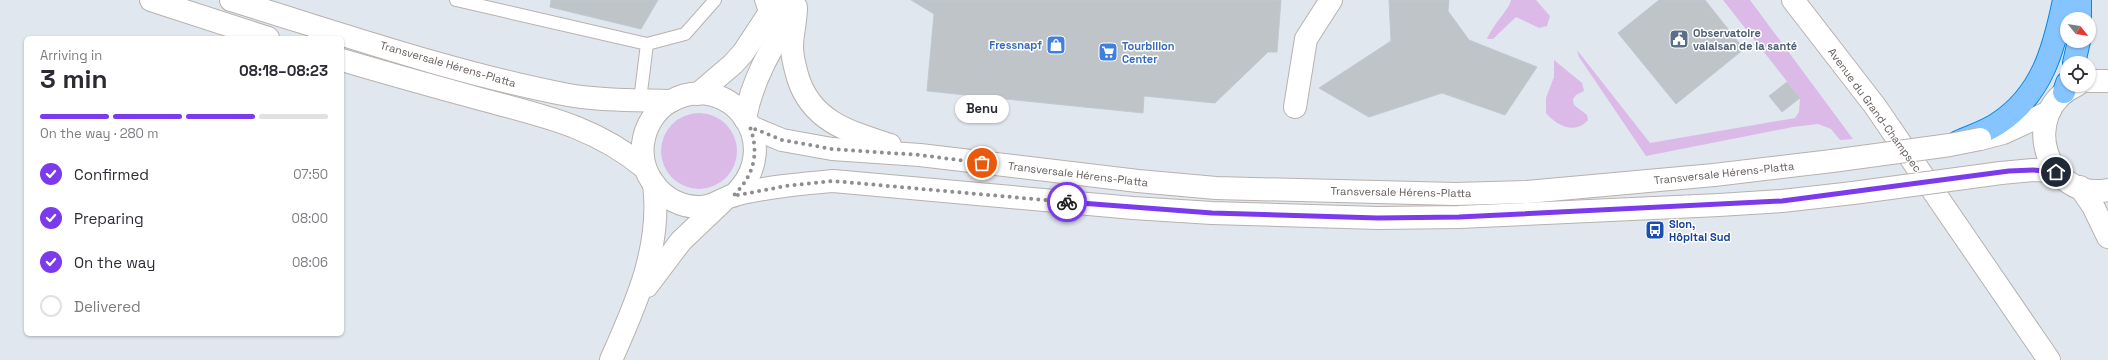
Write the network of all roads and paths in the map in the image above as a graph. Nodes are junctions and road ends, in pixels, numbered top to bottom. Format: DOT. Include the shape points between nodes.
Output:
graph roads {
  1 [pos="151,0"];
  2 [pos="231,0"];
  3 [pos="456,0"];
  4 [pos="715,0"];
  5 [pos="1331,0"];
  6 [pos="1793,0"];
  7 [pos="2064,0"];
  8 [pos="2080,0"];
  9 [pos="780,5"];
  10 [pos="2080,12"];
  11 [pos="262,36"];
  12 [pos="647,44"];
  13 [pos="344,61"];
  14 [pos="2108,81"];
  15 [pos="2096,82"];
  16 [pos="2065,92"];
  17 [pos="698,94"];
  18 [pos="640,100"];
  19 [pos="671,101"];
  20 [pos="1295,106"];
  21 [pos="2049,112"];
  22 [pos="748,123"];
  23 [pos="1979,136"];
  24 [pos="920,155"];
  25 [pos="2056,172"];
  26 [pos="649,176"];
  27 [pos="2080,187"];
  28 [pos="2108,190"];
  29 [pos="727,199"];
  30 [pos="2108,237"];
  31 [pos="638,300"];
  32 [pos="611,360"];
  33 [pos="2049,360"];
  1 -- 11 [label="main road"];
  2 -- 18 [label="main road, Transversale Hérens-Platta" via="496,78 569,95 604,100"];
  3 -- 12 [label="lane"];
  4 -- 12 [label="lane" via="685,34"];
  5 -- 20 [label="main road" via="1306,39"];
  6 -- 33 [label="main road, Avenue du Grand-Champsec" via="1875,106"];
  7 -- 23 [label="highway" via="2052,53 2036,85 2017,108"];
  8 -- 10 [label="highway"];
  9 -- 17 [label="main road" via="744,53"];
  9 -- 22 [label="main road" via="760,70 752,87"];
  9 -- 24 [label="main road" via="802,92 813,106 838,126"];
  12 -- 18 [label="lane"];
  13 -- 26 [label="main road" via="557,119 593,133 630,156"];
  14 -- 15 [label="main road"];
  16 -- 21 [label="main road"];
  17 -- 19 [label="main road"];
  17 -- 22 [label="main road" via="712,95 725,100 735,107"];
  18 -- 19 [label="main road, Transversale Hérens-Platta"];
  19 -- 26 [label="main road" via="657,112 645,133 642,151"];
  21 -- 23 [label="main road, Transversale Hérens-Platta" via="2003,133"];
  21 -- 25 [label="main road" via="2044,142 2047,155"];
  22 -- 24 [label="main road, Transversale Hérens-Platta" via="782,140 832,149"];
  22 -- 29 [label="main road" via="755,146 753,165 746,182"];
  23 -- 24 [label="main road, Transversale Hérens-Platta, bridge" via="1950,145 1832,161 1585,187 1456,194 1216,188"];
  25 -- 27 [label="main road" via="2068,182"];
  25 -- 29 [label="main road, bridge" via="2033,170 2001,173 1782,201 1514,215 1378,218 1134,208 833,181 786,186"];
  26 -- 29 [label="main road" via="666,196 684,205 703,207"];
  26 -- 31 [label="main road" via="656,204 656,224"];
  27 -- 28 [label="main road" via="2089,190"];
  27 -- 30 [label="main road"];
  29 -- 31 [label="main road" via="680,241"];
  31 -- 32 [label="main road"];
}
